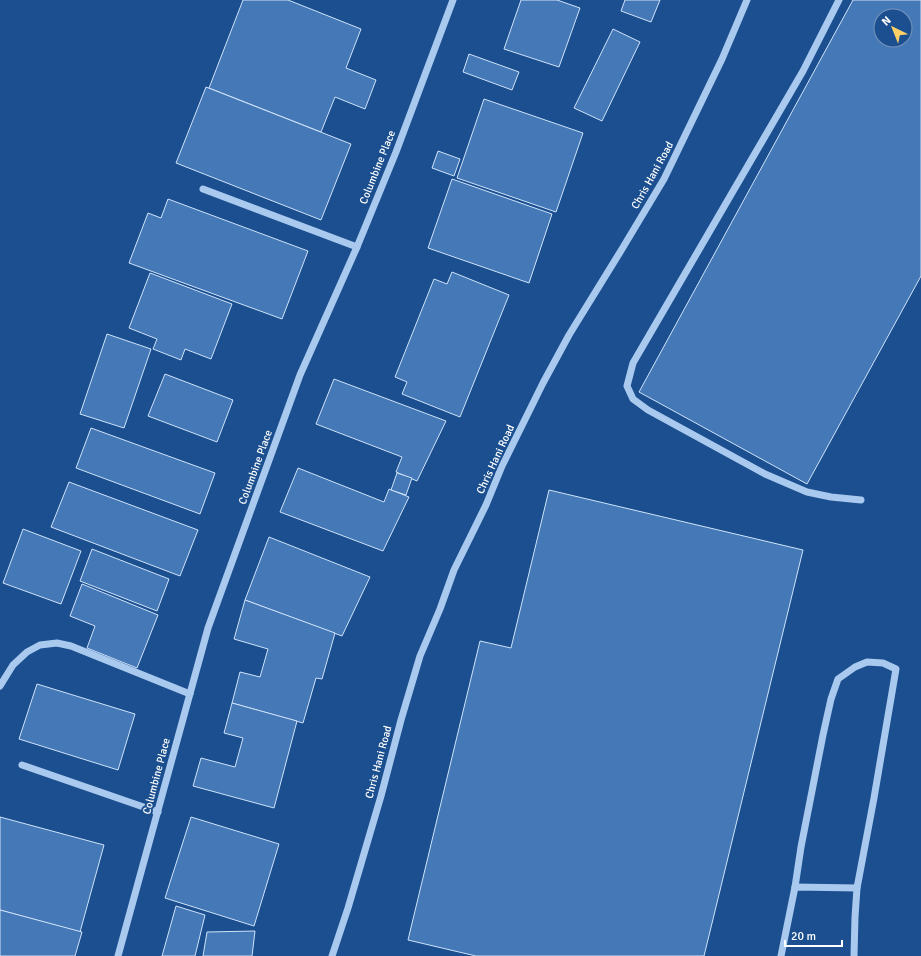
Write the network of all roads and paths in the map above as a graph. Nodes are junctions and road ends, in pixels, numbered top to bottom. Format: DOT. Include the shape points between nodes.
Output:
graph roads {
  1 [pos="453,0"];
  2 [pos="747,0"];
  3 [pos="839,0"];
  4 [pos="203,190"];
  5 [pos="357,247"];
  6 [pos="861,500"];
  7 [pos="0,686"];
  8 [pos="190,694"];
  9 [pos="22,765"];
  10 [pos="158,812"];
  11 [pos="795,887"];
  12 [pos="857,888"];
  13 [pos="118,956"];
  14 [pos="332,956"];
  15 [pos="781,956"];
  16 [pos="854,956"];
  1 -- 5 [label="street, Columbine Place"];
  2 -- 14 [label="street, Chris Hani Road" via="722,59 664,179 550,369 454,570 420,656"];
  3 -- 6 [label="street" via="804,71 633,363 627,386 633,399 648,410 765,474 807,492"];
  4 -- 5 [label="street"];
  5 -- 8 [label="street, Columbine Place" via="298,382 208,628"];
  7 -- 8 [label="street" via="13,665 27,652 40,645 57,643 71,646"];
  8 -- 10 [label="street, Columbine Place"];
  9 -- 10 [label="street"];
  10 -- 13 [label="street, Columbine Place"];
  11 -- 12 [label="street"];
  11 -- 12 [label="street" via="823,735 838,679 867,662 883,663 896,669"];
  11 -- 15 [label="street"];
  12 -- 16 [label="street"];
}
